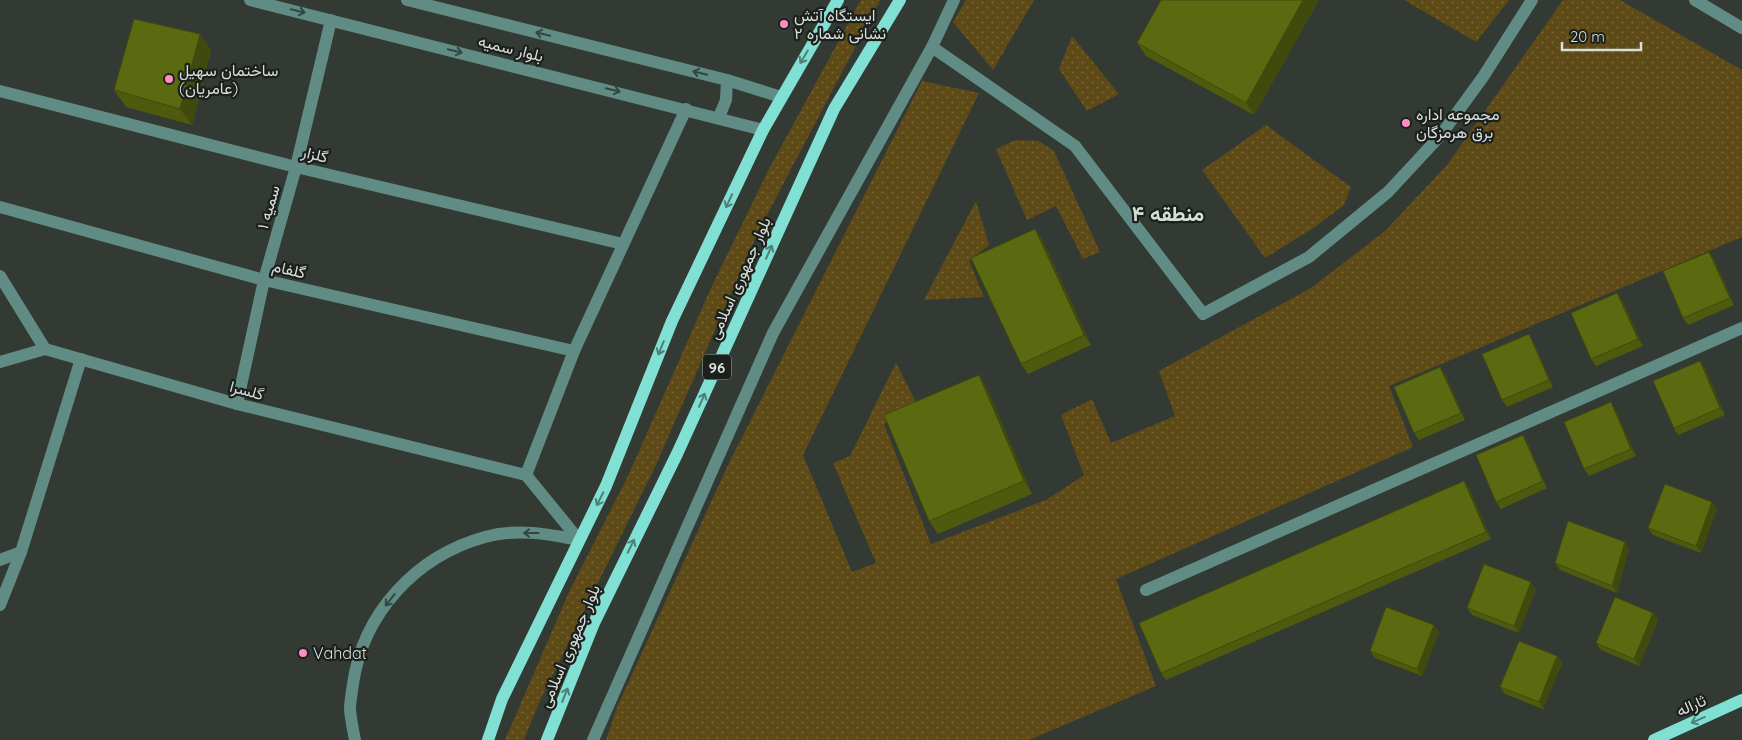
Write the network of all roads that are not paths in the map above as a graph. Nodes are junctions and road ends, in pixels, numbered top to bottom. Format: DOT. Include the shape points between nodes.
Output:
graph roads {
  1 [pos="250,0"];
  2 [pos="407,0"];
  3 [pos="838,0"];
  4 [pos="900,0"];
  5 [pos="954,0"];
  6 [pos="1532,0"];
  7 [pos="1695,0"];
  8 [pos="331,20"];
  9 [pos="1742,28"];
  10 [pos="932,46"];
  11 [pos="727,80"];
  12 [pos="0,91"];
  13 [pos="781,97"];
  14 [pos="686,109"];
  15 [pos="718,117"];
  16 [pos="763,130"];
  17 [pos="296,167"];
  18 [pos="0,207"];
  19 [pos="623,244"];
  20 [pos="0,276"];
  21 [pos="264,280"];
  22 [pos="1742,328"];
  23 [pos="45,349"];
  24 [pos="574,351"];
  25 [pos="81,359"];
  26 [pos="0,362"];
  27 [pos="237,404"];
  28 [pos="526,475"];
  29 [pos="579,540"];
  30 [pos="21,552"];
  31 [pos="0,560"];
  32 [pos="1146,590"];
  33 [pos="0,605"];
  34 [pos="1742,700"];
  35 [pos="354,740"];
  36 [pos="488,740"];
  37 [pos="547,740"];
  38 [pos="593,740"];
  39 [pos="1654,740"];
  1 -- 8 [label="street, بلوار سمیه, one-way"];
  11 -- 2 [label="street, بلوار سمیه, one-way"];
  3 -- 13 [label="main road, one-way"];
  37 -- 4 [label="main road, بلوار جمهوری اسلامی / 96, one-way" via="594,623 677,454 834,109"];
  5 -- 10 [label="street"];
  6 -- 10 [label="street" via="1483,77 1440,136 1388,192 1309,257 1203,314 1075,146"];
  7 -- 9 [label="street"];
  8 -- 14 [label="street, بلوار سمیه, one-way"];
  8 -- 17 [label="street, سمیه ۱"];
  10 -- 38 [label="street" via="773,333"];
  11 -- 13 [label="street, بلوار سمیه"];
  11 -- 15 [label="street" via="726,100"];
  12 -- 17 [label="street, گلزار"];
  13 -- 16 [label="main road"];
  14 -- 15 [label="street, بلوار سمیه"];
  14 -- 19 [label="street"];
  15 -- 16 [label="street, بلوار سمیه"];
  16 -- 29 [label="main road, one-way" via="672,321 606,486"];
  17 -- 19 [label="street, گلزار"];
  17 -- 21 [label="street, سمیه ۱"];
  18 -- 21 [label="street, گلفام"];
  19 -- 24 [label="street"];
  20 -- 23 [label="street"];
  21 -- 24 [label="street, گلفام"];
  21 -- 27 [label="street, سمیه ۱"];
  22 -- 32 [label="street"];
  23 -- 25 [label="street, گلسرا"];
  23 -- 26 [label="street"];
  24 -- 28 [label="street"];
  25 -- 27 [label="street, گلسرا"];
  25 -- 30 [label="street"];
  27 -- 28 [label="street, گلسرا"];
  28 -- 29 [label="street"];
  29 -- 35 [label="street, one-way" via="532,532 485,537 441,554 404,582 374,619 356,662 350,709"];
  29 -- 36 [label="main road" via="502,699"];
  30 -- 31 [label="street"];
  30 -- 33 [label="street"];
  34 -- 39 [label="main road, ثاراله, one-way"];
}
